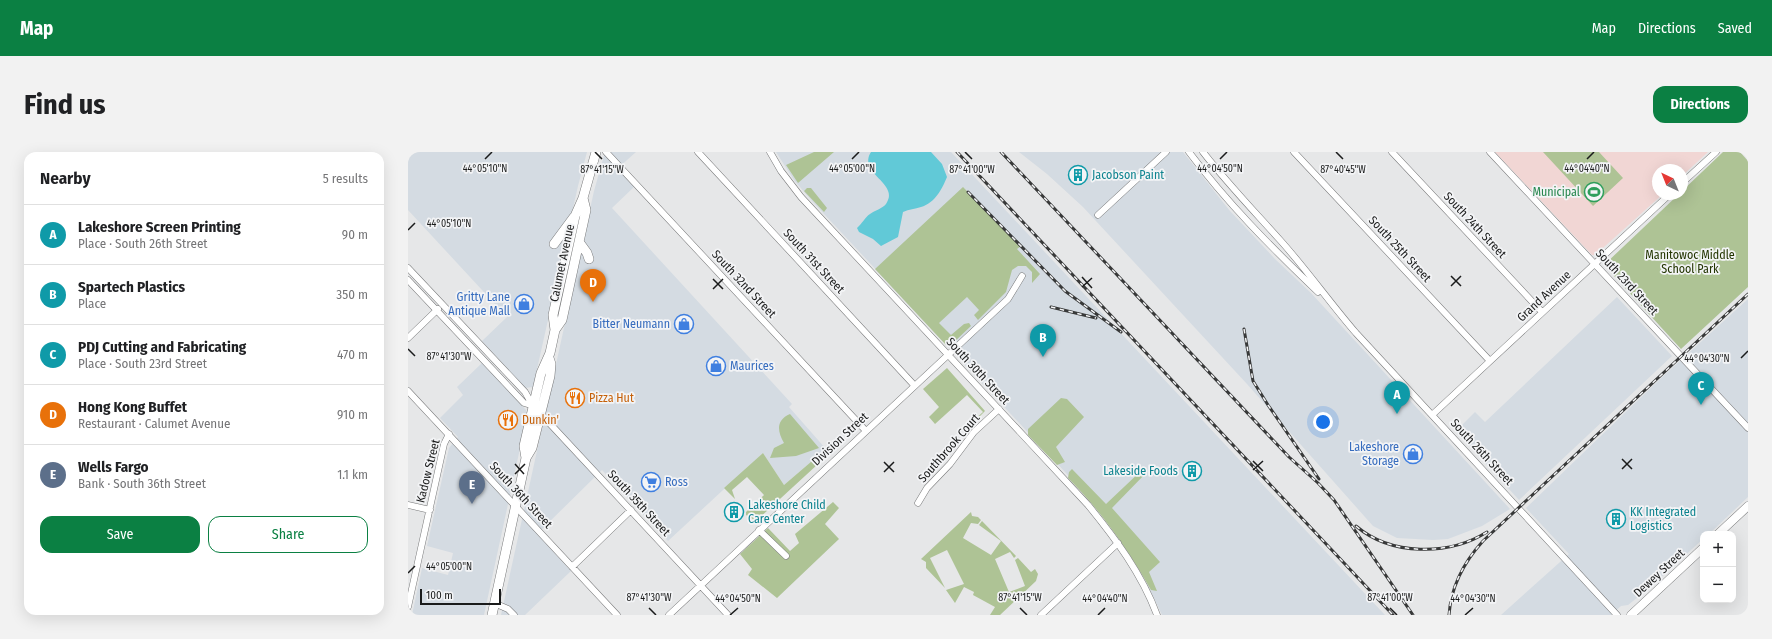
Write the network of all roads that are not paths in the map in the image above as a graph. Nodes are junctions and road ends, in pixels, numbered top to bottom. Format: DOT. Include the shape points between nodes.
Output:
graph roads {
  1 [pos="596,152"];
  2 [pos="606,152"];
  3 [pos="698,152"];
  4 [pos="770,152"];
  5 [pos="1166,152"];
  6 [pos="1189,152"];
  7 [pos="1203,152"];
  8 [pos="1294,152"];
  9 [pos="1392,152"];
  10 [pos="1490,152"];
  11 [pos="1716,152"];
  12 [pos="1688,178"];
  13 [pos="583,198"];
  14 [pos="1664,200"];
  15 [pos="1098,215"];
  16 [pos="575,216"];
  17 [pos="579,242"];
  18 [pos="554,244"];
  19 [pos="566,255"];
  20 [pos="576,258"];
  21 [pos="590,258"];
  22 [pos="1595,264"];
  23 [pos="408,268"];
  24 [pos="1022,276"];
  25 [pos="408,280"];
  26 [pos="1331,304"];
  27 [pos="442,305"];
  28 [pos="437,311"];
  29 [pos="1542,312"];
  30 [pos="555,330"];
  31 [pos="408,338"];
  32 [pos="947,355"];
  33 [pos="549,358"];
  34 [pos="1490,360"];
  35 [pos="914,385"];
  36 [pos="409,393"];
  37 [pos="534,406"];
  38 [pos="999,409"];
  39 [pos="541,414"];
  40 [pos="1432,415"];
  41 [pos="1748,428"];
  42 [pos="866,431"];
  43 [pos="449,434"];
  44 [pos="526,458"];
  45 [pos="918,503"];
  46 [pos="408,504"];
  47 [pos="516,506"];
  48 [pos="1748,506"];
  49 [pos="430,510"];
  50 [pos="630,510"];
  51 [pos="759,530"];
  52 [pos="1721,531"];
  53 [pos="1118,543"];
  54 [pos="1700,551"];
  55 [pos="786,556"];
  56 [pos="572,567"];
  57 [pos="700,584"];
  58 [pos="494,603"];
  59 [pos="408,607"];
  60 [pos="492,615"];
  61 [pos="514,615"];
  62 [pos="617,615"];
  63 [pos="669,615"];
  64 [pos="728,615"];
  65 [pos="1041,615"];
  66 [pos="1157,615"];
  67 [pos="1617,615"];
  68 [pos="1631,615"];
  1 -- 13 [label="main road, Calumet Avenue"];
  2 -- 42 [label="street, South 32nd Street"];
  3 -- 35 [label="street, South 31st Street"];
  4 -- 32 [label="street, South 30th Street" via="801,197"];
  5 -- 15 [label="street"];
  6 -- 26 [label="street, South 26th Street" via="1209,179 1273,249"];
  7 -- 26 [label="street, South 26th Street" via="1297,260"];
  8 -- 34 [label="street, South 25th Street"];
  9 -- 29 [label="street, South 24th Street"];
  10 -- 22 [label="street, South 23rd Street"];
  11 -- 12 [label="street"];
  13 -- 16 [label="main road, Calumet Avenue"];
  13 -- 17 [label="main road, Calumet Avenue" via="586,208"];
  14 -- 22 [label="street, Grand Avenue"];
  16 -- 18 [label="main road"];
  16 -- 19 [label="main road, Calumet Avenue"];
  17 -- 20 [label="main road, Calumet Avenue"];
  17 -- 21 [label="main road"];
  19 -- 20 [label="main road"];
  19 -- 30 [label="main road, Calumet Avenue" via="552,318"];
  20 -- 30 [label="main road, Calumet Avenue" via="562,320"];
  22 -- 29 [label="street, Grand Avenue"];
  22 -- 41 [label="street, South 23rd Street"];
  23 -- 27 [label="street, South 35th Street"];
  24 -- 32 [label="street, Division Street" via="1008,299"];
  25 -- 28 [label="street, South 35th Street"];
  26 -- 40 [label="street, South 26th Street"];
  27 -- 28 [label="street"];
  27 -- 37 [label="street, South 35th Street" via="524,392"];
  28 -- 31 [label="street"];
  28 -- 37 [label="street, South 35th Street" via="524,403"];
  29 -- 34 [label="street, Grand Avenue"];
  30 -- 33 [label="main road, Calumet Avenue"];
  32 -- 35 [label="street, Division Street"];
  32 -- 38 [label="street, South 30th Street"];
  33 -- 37 [label="main road, Calumet Avenue" via="541,373"];
  33 -- 39 [label="main road, Calumet Avenue" via="551,368"];
  34 -- 40 [label="street, Grand Avenue"];
  35 -- 42 [label="street, Division Street"];
  36 -- 43 [label="street, South 36th Street"];
  37 -- 39 [label="street, South 35th Street"];
  37 -- 44 [label="main road, Calumet Avenue" via="524,446"];
  38 -- 45 [label="street, Southbrook Court" via="974,432 950,464 927,488"];
  38 -- 53 [label="street, South 30th Street" via="1088,505"];
  39 -- 44 [label="main road, Calumet Avenue" via="532,448"];
  39 -- 50 [label="street, South 35th Street"];
  40 -- 67 [label="street, South 26th Street"];
  42 -- 51 [label="street, Division Street"];
  43 -- 47 [label="street, South 36th Street"];
  43 -- 49 [label="street, Kadow Street" via="444,444"];
  44 -- 47 [label="main road, Calumet Avenue"];
  46 -- 49 [label="street"];
  47 -- 56 [label="street, South 36th Street"];
  47 -- 58 [label="main road, Calumet Avenue"];
  48 -- 52 [label="street"];
  49 -- 59 [label="street, Kadow Street"];
  50 -- 56 [label="street"];
  50 -- 57 [label="street, South 35th Street"];
  51 -- 55 [label="street"];
  51 -- 57 [label="street, Division Street"];
  53 -- 65 [label="street"];
  53 -- 66 [label="street, South 30th Street"];
  54 -- 68 [label="street, Dewey Street"];
  56 -- 62 [label="street, South 36th Street"];
  57 -- 63 [label="street, Division Street"];
  57 -- 64 [label="street, South 35th Street"];
  58 -- 60 [label="main road, Calumet Avenue"];
  58 -- 61 [label="street" via="508,609"];
}
